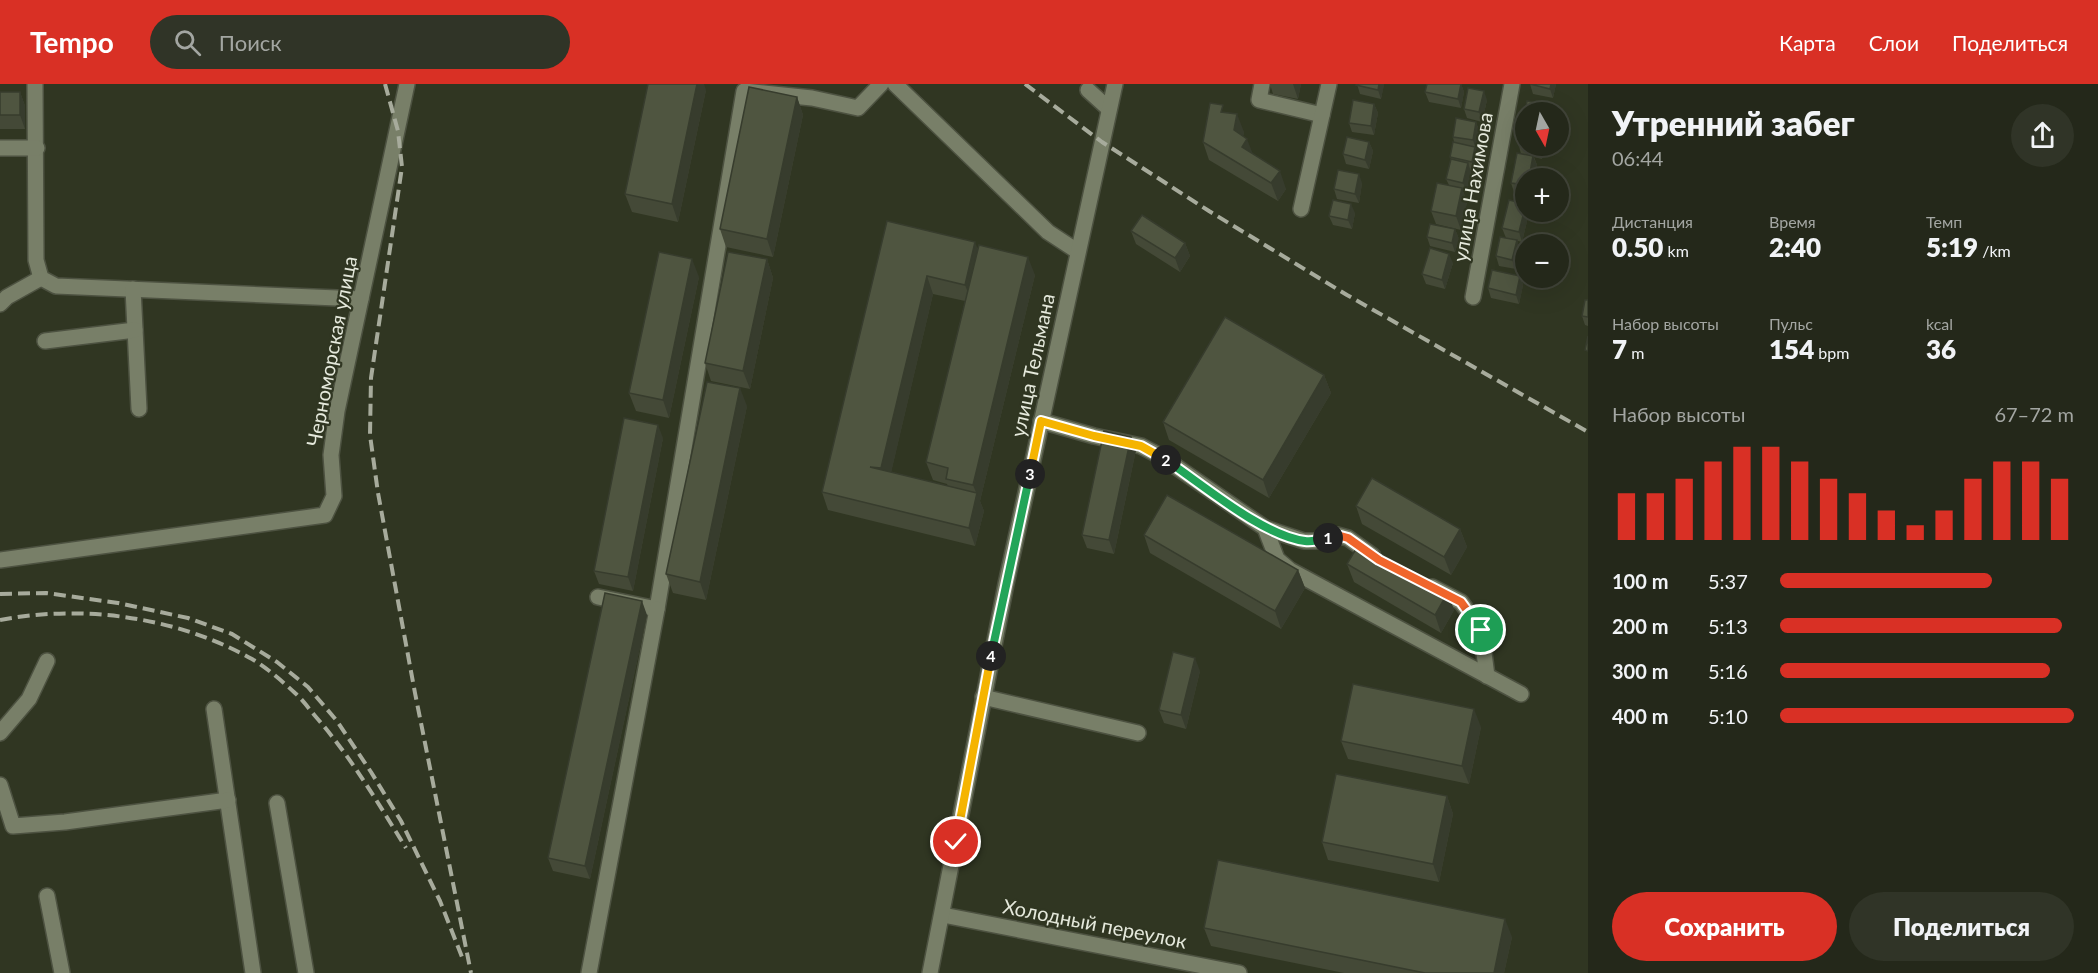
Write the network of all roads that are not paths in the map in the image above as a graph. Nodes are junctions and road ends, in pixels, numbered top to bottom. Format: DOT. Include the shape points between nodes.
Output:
graph roads {
  1 [pos="35,84"];
  2 [pos="407,84"];
  3 [pos="881,84"];
  4 [pos="895,84"];
  5 [pos="1115,84"];
  6 [pos="1262,84"];
  7 [pos="1329,84"];
  8 [pos="1512,84"];
  9 [pos="1086,86"];
  10 [pos="1109,109"];
  11 [pos="1322,115"];
  12 [pos="0,148"];
  13 [pos="37,148"];
  14 [pos="1301,209"];
  15 [pos="1077,251"];
  16 [pos="41,278"];
  17 [pos="133,289"];
  18 [pos="1473,297"];
  19 [pos="361,299"];
  20 [pos="0,304"];
  21 [pos="135,330"];
  22 [pos="45,341"];
  23 [pos="139,409"];
  24 [pos="1041,421"];
  25 [pos="1265,528"];
  26 [pos="0,560"];
  27 [pos="1389,565"];
  28 [pos="1420,581"];
  29 [pos="598,597"];
  30 [pos="657,609"];
  31 [pos="47,661"];
  32 [pos="1487,676"];
  33 [pos="1521,694"];
  34 [pos="983,697"];
  35 [pos="214,709"];
  36 [pos="0,733"];
  37 [pos="1138,733"];
  38 [pos="0,785"];
  39 [pos="228,800"];
  40 [pos="277,803"];
  41 [pos="47,896"];
  42 [pos="943,915"];
  43 [pos="62,973"];
  44 [pos="253,973"];
  45 [pos="306,973"];
  46 [pos="589,973"];
  47 [pos="930,973"];
  48 [pos="1239,973"];
  1 -- 13 [label="street"];
  2 -- 19 [label="street, Черноморская улица"];
  3 -- 30 [label="street" via="858,108 744,91"];
  4 -- 15 [label="street" via="1048,232"];
  5 -- 10 [label="street, улица Тельмана"];
  6 -- 11 [label="street" via="1259,100"];
  7 -- 11 [label="street"];
  8 -- 18 [label="street, улица Нахимова"];
  9 -- 10 [label="street"];
  10 -- 15 [label="street, улица Тельмана"];
  11 -- 14 [label="street"];
  12 -- 13 [label="street"];
  13 -- 16 [label="street" via="36,260"];
  15 -- 24 [label="street, улица Тельмана"];
  16 -- 17 [label="street" via="56,286"];
  16 -- 20 [label="street"];
  17 -- 19 [label="street"];
  17 -- 21 [label="street"];
  19 -- 26 [label="street, Черноморская улица" via="334,433 334,496 325,515"];
  21 -- 22 [label="street"];
  21 -- 23 [label="street"];
  24 -- 25 [label="street" via="1141,446"];
  24 -- 34 [label="street, улица Тельмана"];
  25 -- 27 [label="street" via="1304,541 1337,535 1348,538"];
  25 -- 32 [label="street" via="1277,559 1290,570"];
  28 -- 32 [label="street" via="1461,602 1481,630"];
  29 -- 30 [label="street"];
  30 -- 46 [label="street"];
  31 -- 36 [label="street" via="29,699"];
  32 -- 33 [label="street"];
  34 -- 37 [label="street"];
  34 -- 42 [label="street, улица Тельмана"];
  35 -- 39 [label="street"];
  38 -- 39 [label="street" via="13,826"];
  39 -- 44 [label="street"];
  40 -- 45 [label="street"];
  41 -- 43 [label="street"];
  42 -- 47 [label="street, улица Тельмана"];
  42 -- 48 [label="street, Холодный переулок"];
}
